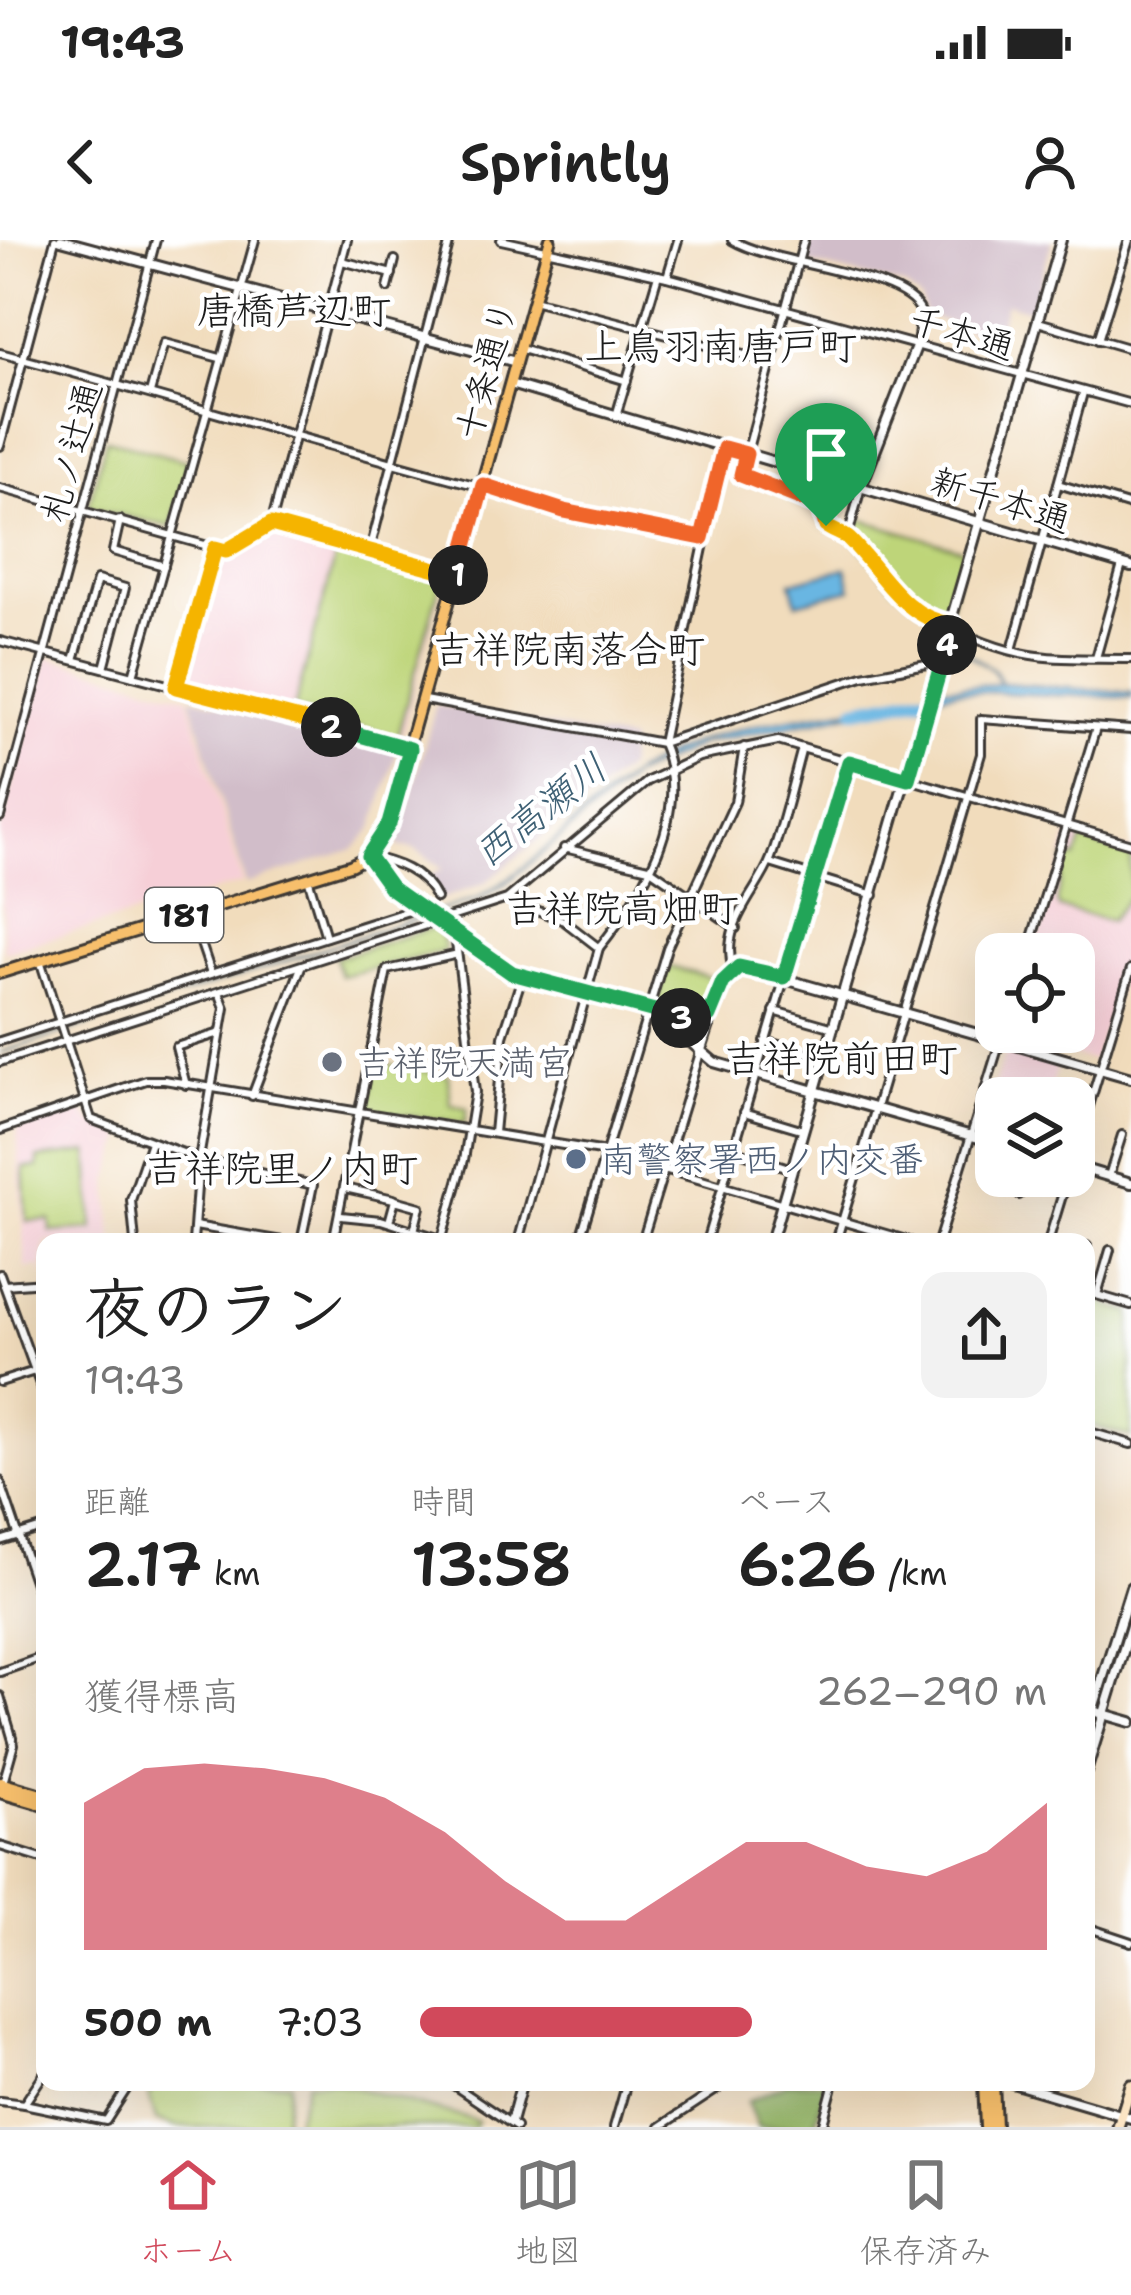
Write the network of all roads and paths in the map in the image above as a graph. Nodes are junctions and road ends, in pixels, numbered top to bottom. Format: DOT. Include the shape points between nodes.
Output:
graph roads {
  1 [pos="58,240"];
  2 [pos="156,240"];
  3 [pos="255,240"];
  4 [pos="347,240"];
  5 [pos="450,240"];
  6 [pos="501,240"];
  7 [pos="678,240"];
  8 [pos="732,240"];
  9 [pos="804,240"];
  10 [pos="1061,240"];
  11 [pos="1129,240"];
  12 [pos="548,245"];
  13 [pos="395,260"];
  14 [pos="342,261"];
  15 [pos="149,265"];
  16 [pos="797,265"];
  17 [pos="392,274"];
  18 [pos="662,276"];
  19 [pos="242,288"];
  20 [pos="388,288"];
  21 [pos="533,300"];
  22 [pos="784,310"];
  23 [pos="328,311"];
  24 [pos="1038,322"];
  25 [pos="643,327"];
  26 [pos="426,338"];
  27 [pos="1098,340"];
  28 [pos="916,347"];
  29 [pos="520,349"];
  30 [pos="1131,350"];
  31 [pos="0,353"];
  32 [pos="222,358"];
  33 [pos="23,359"];
  34 [pos="516,362"];
  35 [pos="771,362"];
  36 [pos="1021,378"];
  37 [pos="626,381"];
  38 [pos="118,384"];
  39 [pos="510,384"];
  40 [pos="150,393"];
  41 [pos="1083,393"];
  42 [pos="1131,404"];
  43 [pos="208,409"];
  44 [pos="616,416"];
  45 [pos="295,433"];
  46 [pos="0,446"];
  47 [pos="724,448"];
  48 [pos="746,454"];
  49 [pos="392,459"];
  50 [pos="1058,484"];
  51 [pos="483,485"];
  52 [pos="861,487"];
  53 [pos="0,488"];
  54 [pos="1131,506"];
  55 [pos="83,511"];
  56 [pos="120,520"];
  57 [pos="981,522"];
  58 [pos="271,524"];
  59 [pos="172,535"];
  60 [pos="848,536"];
  61 [pos="702,538"];
  62 [pos="1042,541"];
  63 [pos="215,548"];
  64 [pos="370,551"];
  65 [pos="164,566"];
  66 [pos="1126,566"];
  67 [pos="458,575"];
  68 [pos="952,628"];
  69 [pos="0,641"];
  70 [pos="1012,651"];
  71 [pos="45,652"];
  72 [pos="1096,658"];
  73 [pos="1131,659"];
  74 [pos="74,660"];
  75 [pos="942,663"];
  76 [pos="104,668"];
  77 [pos="133,676"];
  78 [pos="176,687"];
  79 [pos="424,700"];
  80 [pos="1096,727"];
  81 [pos="1131,730"];
  82 [pos="662,745"];
  83 [pos="744,747"];
  84 [pos="802,748"];
  85 [pos="410,749"];
  86 [pos="849,762"];
  87 [pos="673,768"];
  88 [pos="908,779"];
  89 [pos="5,780"];
  90 [pos="966,797"];
  91 [pos="0,817"];
  92 [pos="1066,826"];
  93 [pos="1131,844"];
  94 [pos="564,848"];
  95 [pos="368,856"];
  96 [pos="770,863"];
  97 [pos="649,868"];
  98 [pos="814,875"];
  99 [pos="308,878"];
  100 [pos="692,893"];
  101 [pos="874,895"];
  102 [pos="436,898"];
  103 [pos="507,899"];
  104 [pos="419,909"];
  105 [pos="191,913"];
  106 [pos="438,922"];
  107 [pos="736,928"];
  108 [pos="1033,933"];
  109 [pos="454,935"];
  110 [pos="326,937"];
  111 [pos="599,948"];
  112 [pos="454,955"];
  113 [pos="40,959"];
  114 [pos="301,967"];
  115 [pos="1131,969"];
  116 [pos="1,970"];
  117 [pos="733,970"];
  118 [pos="211,973"];
  119 [pos="522,977"];
  120 [pos="784,977"];
  121 [pos="219,992"];
  122 [pos="844,994"];
  123 [pos="587,995"];
  124 [pos="774,1010"];
  125 [pos="650,1012"];
  126 [pos="713,1012"];
  127 [pos="902,1013"];
  128 [pos="664,1017"];
  129 [pos="61,1022"];
  130 [pos="834,1028"];
  131 [pos="975,1030"];
  132 [pos="220,1033"];
  133 [pos="67,1040"];
  134 [pos="765,1040"];
  135 [pos="0,1041"];
  136 [pos="700,1053"];
  137 [pos="996,1053"];
  138 [pos="1051,1053"];
  139 [pos="825,1058"];
  140 [pos="0,1062"];
  141 [pos="1101,1070"];
  142 [pos="756,1074"];
  143 [pos="1131,1078"];
  144 [pos="187,1085"];
  145 [pos="1095,1089"];
  146 [pos="210,1090"];
  147 [pos="815,1092"];
  148 [pos="252,1096"];
  149 [pos="85,1101"];
  150 [pos="875,1109"];
  151 [pos="744,1112"];
  152 [pos="361,1114"];
  153 [pos="470,1129"];
  154 [pos="0,1130"];
  155 [pos="804,1130"];
  156 [pos="494,1133"];
  157 [pos="1122,1135"];
  158 [pos="971,1136"];
  159 [pos="975,1137"];
  160 [pos="151,1142"];
  161 [pos="547,1142"];
  162 [pos="733,1150"];
  163 [pos="606,1152"];
  164 [pos="199,1159"];
  165 [pos="664,1169"];
  166 [pos="792,1169"];
  167 [pos="1095,1172"];
  168 [pos="1109,1176"];
  169 [pos="1131,1183"];
  170 [pos="722,1185"];
  171 [pos="345,1188"];
  172 [pos="1062,1197"];
  173 [pos="395,1200"];
  174 [pos="782,1204"];
  175 [pos="339,1216"];
  176 [pos="389,1222"];
  177 [pos="842,1222"];
  178 [pos="195,1226"];
  179 [pos="414,1231"];
  180 [pos="134,1233"];
  181 [pos="194,1233"];
  182 [pos="236,1233"];
  183 [pos="303,1233"];
  184 [pos="335,1233"];
  185 [pos="420,1233"];
  186 [pos="443,1233"];
  187 [pos="521,1233"];
  188 [pos="582,1233"];
  189 [pos="645,1233"];
  190 [pos="709,1233"];
  191 [pos="774,1233"];
  192 [pos="839,1233"];
  193 [pos="881,1233"];
  194 [pos="941,1233"];
  195 [pos="1051,1233"];
  196 [pos="1110,1250"];
  197 [pos="0,1274"];
  198 [pos="36,1283"];
  199 [pos="4,1285"];
  200 [pos="1097,1295"];
  201 [pos="1131,1305"];
  202 [pos="36,1362"];
  203 [pos="36,1373"];
  204 [pos="0,1382"];
  205 [pos="1095,1434"];
  206 [pos="1131,1444"];
  207 [pos="0,1481"];
  208 [pos="36,1530"];
  209 [pos="18,1535"];
  210 [pos="0,1541"];
  211 [pos="36,1587"];
  212 [pos="1131,1587"];
  213 [pos="1131,1626"];
  214 [pos="36,1660"];
  215 [pos="0,1672"];
  216 [pos="1095,1692"];
  217 [pos="0,1696"];
  218 [pos="1095,1712"];
  219 [pos="1104,1714"];
  220 [pos="1131,1723"];
  221 [pos="1095,1743"];
  222 [pos="1,1788"];
  223 [pos="36,1798"];
  224 [pos="0,1846"];
  225 [pos="36,1856"];
  226 [pos="1095,1931"];
  227 [pos="1131,1942"];
  228 [pos="1131,2084"];
  229 [pos="36,2086"];
  230 [pos="125,2091"];
  231 [pos="463,2091"];
  232 [pos="520,2091"];
  233 [pos="624,2091"];
  234 [pos="714,2091"];
  235 [pos="832,2091"];
  236 [pos="990,2091"];
  237 [pos="992,2091"];
  238 [pos="1040,2091"];
  239 [pos="0,2102"];
  240 [pos="24,2104"];
  241 [pos="1126,2116"];
  242 [pos="513,2124"];
  243 [pos="614,2127"];
  244 [pos="659,2127"];
  245 [pos="822,2127"];
  246 [pos="986,2127"];
  247 [pos="995,2127"];
  248 [pos="1118,2127"];
  1 -- 15 [label="street"];
  1 -- 33 [label="street"];
  2 -- 15 [label="street, 札ノ辻通"];
  3 -- 19 [label="street"];
  4 -- 14 [label="street"];
  5 -- 26 [label="street"];
  6 -- 12 [label="street, 千本通"];
  7 -- 18 [label="street"];
  8 -- 16 [label="street"];
  9 -- 16 [label="street"];
  10 -- 24 [label="street"];
  11 -- 27 [label="street"];
  12 -- 18 [label="street, 千本通"];
  12 -- 21 [label="main road, 十条通り"];
  13 -- 17 [label="street"];
  14 -- 17 [label="street"];
  14 -- 23 [label="street"];
  15 -- 19 [label="street"];
  15 -- 38 [label="street, 札ノ辻通"];
  16 -- 22 [label="street"];
  16 -- 28 [label="street" via="916,301"];
  17 -- 20 [label="street"];
  18 -- 22 [label="street, 千本通"];
  18 -- 25 [label="street"];
  19 -- 23 [label="street"];
  19 -- 32 [label="street"];
  21 -- 25 [label="street"];
  21 -- 29 [label="main road, 十条通り"];
  22 -- 28 [label="street, 千本通"];
  22 -- 35 [label="street"];
  23 -- 26 [label="street"];
  23 -- 45 [label="street"];
  24 -- 27 [label="street"];
  24 -- 36 [label="street"];
  25 -- 35 [label="street"];
  25 -- 37 [label="street"];
  26 -- 34 [label="street"];
  26 -- 49 [label="street"];
  27 -- 30 [label="street"];
  28 -- 36 [label="street, 千本通"];
  28 -- 52 [label="street"];
  29 -- 34 [label="main road, 十条通り"];
  29 -- 37 [label="street"];
  31 -- 33 [label="street"];
  32 -- 40 [label="street" via="164,343"];
  32 -- 43 [label="street"];
  33 -- 38 [label="street"];
  33 -- 46 [label="street"];
  34 -- 39 [label="main road, 十条通り"];
  35 -- 48 [label="street"];
  36 -- 41 [label="street, 千本通"];
  36 -- 57 [label="street"];
  37 -- 44 [label="street"];
  38 -- 40 [label="street"];
  38 -- 55 [label="street, 札ノ辻通"];
  39 -- 44 [label="street, 新千本通"];
  39 -- 51 [label="main road, 十条通り"];
  40 -- 43 [label="street"];
  41 -- 42 [label="street, 千本通"];
  41 -- 50 [label="street"];
  43 -- 45 [label="street"];
  43 -- 59 [label="street"];
  44 -- 47 [label="street, 新千本通"];
  45 -- 49 [label="street"];
  45 -- 58 [label="street"];
  47 -- 48 [label="street, 新千本通"];
  47 -- 61 [label="street"];
  48 -- 52 [label="street, 新千本通"];
  48 -- 60 [label="street" via="741,475 820,506 826,530"];
  49 -- 51 [label="street"];
  49 -- 64 [label="street"];
  50 -- 54 [label="street"];
  50 -- 62 [label="street"];
  51 -- 61 [label="street" via="564,511"];
  51 -- 67 [label="main road, 十条通り"];
  52 -- 57 [label="street, 新千本通"];
  52 -- 60 [label="street"];
  53 -- 55 [label="street"];
  55 -- 56 [label="street"];
  55 -- 71 [label="street, 札ノ辻通"];
  56 -- 59 [label="street"];
  56 -- 65 [label="street" via="113,551"];
  57 -- 62 [label="street, 新千本通"];
  57 -- 68 [label="street"];
  58 -- 63 [label="street" via="226,551"];
  58 -- 64 [label="street"];
  59 -- 63 [label="street"];
  59 -- 65 [label="street"];
  60 -- 68 [label="street" via="892,592"];
  61 -- 82 [label="street"];
  62 -- 66 [label="street, 新千本通"];
  62 -- 70 [label="street"];
  63 -- 78 [label="street"];
  64 -- 67 [label="street"];
  65 -- 77 [label="street"];
  66 -- 72 [label="street"];
  67 -- 79 [label="main road, 十条通り"];
  68 -- 70 [label="street"];
  68 -- 75 [label="street"];
  69 -- 71 [label="street"];
  70 -- 72 [label="street"];
  71 -- 74 [label="street"];
  71 -- 89 [label="street, 札ノ辻通"];
  72 -- 73 [label="street"];
  74 -- 76 [label="street"];
  74 -- 76 [label="street" via="97,580 124,588"];
  75 -- 82 [label="street" via="863,676"];
  75 -- 88 [label="street"];
  76 -- 77 [label="street"];
  77 -- 78 [label="street"];
  78 -- 85 [label="street"];
  79 -- 82 [label="street"];
  79 -- 85 [label="main road, 十条通り"];
  80 -- 81 [label="street"];
  80 -- 90 [label="street" via="981,719 981,754"];
  80 -- 92 [label="street"];
  82 -- 87 [label="street"];
  83 -- 84 [label="street" via="778,741"];
  83 -- 87 [label="street"];
  83 -- 100 [label="street" via="735,802"];
  84 -- 86 [label="street"];
  84 -- 96 [label="street"];
  85 -- 95 [label="main road, 十条通り" via="389,824"];
  86 -- 88 [label="street"];
  86 -- 98 [label="street"];
  87 -- 94 [label="street"];
  87 -- 97 [label="street" via="669,822"];
  88 -- 90 [label="street"];
  88 -- 101 [label="street"];
  89 -- 91 [label="street, 札ノ辻通"];
  90 -- 92 [label="street"];
  90 -- 127 [label="street"];
  92 -- 93 [label="street"];
  92 -- 108 [label="street"];
  94 -- 97 [label="street"];
  94 -- 103 [label="street"];
  95 -- 99 [label="main road, 181"];
  95 -- 102 [label="street" via="427,880"];
  95 -- 104 [label="street" via="385,883"];
  96 -- 98 [label="street"];
  96 -- 107 [label="street" via="746,893"];
  97 -- 100 [label="street"];
  97 -- 111 [label="street"];
  98 -- 101 [label="street"];
  98 -- 120 [label="street"];
  99 -- 105 [label="main road, 181"];
  99 -- 110 [label="street"];
  100 -- 107 [label="street"];
  100 -- 125 [label="street"];
  101 -- 122 [label="street"];
  103 -- 106 [label="street"];
  103 -- 111 [label="street" via="564,921"];
  104 -- 106 [label="street"];
  104 -- 110 [label="street"];
  105 -- 113 [label="main road, 181"];
  105 -- 118 [label="street"];
  106 -- 109 [label="street"];
  106 -- 114 [label="street"];
  107 -- 117 [label="street"];
  109 -- 112 [label="street"];
  109 -- 119 [label="street"];
  110 -- 118 [label="street"];
  111 -- 123 [label="street"];
  112 -- 152 [label="street" via="387,970"];
  112 -- 153 [label="street" via="475,1092"];
  113 -- 116 [label="main road, 181"];
  113 -- 129 [label="street"];
  114 -- 121 [label="street"];
  114 -- 148 [label="street"];
  115 -- 141 [label="street"];
  117 -- 120 [label="street"];
  117 -- 126 [label="street"];
  118 -- 129 [label="street"];
  119 -- 123 [label="street"];
  119 -- 156 [label="street" via="502,1036"];
  120 -- 122 [label="street"];
  120 -- 124 [label="street"];
  121 -- 132 [label="street"];
  121 -- 133 [label="street"];
  122 -- 127 [label="street"];
  122 -- 130 [label="street"];
  123 -- 125 [label="street"];
  123 -- 161 [label="street"];
  124 -- 130 [label="street"];
  124 -- 134 [label="street"];
  125 -- 128 [label="street"];
  125 -- 163 [label="street"];
  126 -- 128 [label="street" via="693,1021"];
  126 -- 136 [label="street"];
  127 -- 131 [label="street"];
  127 -- 150 [label="street"];
  128 -- 136 [label="street"];
  129 -- 133 [label="street"];
  129 -- 135 [label="street"];
  130 -- 139 [label="street"];
  132 -- 144 [label="street" via="176,1047"];
  132 -- 146 [label="street"];
  133 -- 140 [label="street"];
  133 -- 149 [label="street"];
  134 -- 139 [label="street"];
  134 -- 142 [label="street"];
  136 -- 142 [label="street"];
  136 -- 165 [label="street"];
  137 -- 158 [label="street"];
  138 -- 141 [label="street"];
  139 -- 147 [label="street"];
  141 -- 143 [label="street"];
  141 -- 145 [label="street"];
  142 -- 147 [label="street"];
  142 -- 151 [label="street"];
  144 -- 146 [label="street"];
  144 -- 149 [label="street" via="146,1080"];
  146 -- 148 [label="street"];
  146 -- 164 [label="street"];
  147 -- 150 [label="street"];
  147 -- 155 [label="street"];
  148 -- 152 [label="street"];
  149 -- 154 [label="street"];
  149 -- 160 [label="street" via="91,1119"];
  150 -- 158 [label="street"];
  150 -- 177 [label="street"];
  151 -- 155 [label="street"];
  151 -- 162 [label="street"];
  152 -- 153 [label="street"];
  152 -- 171 [label="street"];
  153 -- 156 [label="street"];
  153 -- 186 [label="street"];
  155 -- 166 [label="street"];
  156 -- 161 [label="street"];
  157 -- 168 [label="street"];
  158 -- 159 [label="street"];
  158 -- 194 [label="street"];
  160 -- 164 [label="street"];
  160 -- 180 [label="street" via="131,1200"];
  161 -- 163 [label="street"];
  161 -- 187 [label="street"];
  162 -- 166 [label="street"];
  162 -- 170 [label="street"];
  163 -- 165 [label="street"];
  163 -- 188 [label="street"];
  164 -- 178 [label="street"];
  164 -- 183 [label="street" via="313,1184"];
  165 -- 170 [label="street"];
  165 -- 189 [label="street"];
  166 -- 174 [label="street"];
  167 -- 168 [label="street"];
  168 -- 169 [label="street"];
  170 -- 174 [label="street"];
  170 -- 190 [label="street"];
  171 -- 173 [label="street"];
  171 -- 175 [label="street"];
  172 -- 195 [label="street"];
  173 -- 176 [label="street"];
  173 -- 179 [label="street" via="420,1207"];
  174 -- 177 [label="street"];
  174 -- 191 [label="street"];
  175 -- 176 [label="street"];
  175 -- 184 [label="street"];
  176 -- 179 [label="street"];
  177 -- 192 [label="street"];
  177 -- 193 [label="street"];
  178 -- 181 [label="street"];
  178 -- 182 [label="street"];
  179 -- 185 [label="street"];
  196 -- 200 [label="street"];
  197 -- 199 [label="street"];
  198 -- 199 [label="street"];
  199 -- 202 [label="street"];
  200 -- 201 [label="street"];
  203 -- 204 [label="street"];
  205 -- 206 [label="street"];
  207 -- 209 [label="street"];
  208 -- 209 [label="street"];
  209 -- 210 [label="street"];
  209 -- 211 [label="street"];
  212 -- 216 [label="street"];
  213 -- 219 [label="street"];
  214 -- 215 [label="street"];
  217 -- 222 [label="street" via="14,1744"];
  218 -- 219 [label="street"];
  219 -- 220 [label="street"];
  219 -- 221 [label="street"];
  222 -- 223 [label="highway"];
  224 -- 225 [label="street"];
  226 -- 227 [label="street"];
  228 -- 241 [label="main road"];
  229 -- 240 [label="street"];
  230 -- 240 [label="street" via="106,2121"];
  231 -- 242 [label="street"];
  232 -- 242 [label="street"];
  233 -- 243 [label="street"];
  234 -- 244 [label="street"];
  235 -- 245 [label="street"];
  236 -- 246 [label="highway"];
  237 -- 247 [label="highway"];
  238 -- 241 [label="street"];
  239 -- 240 [label="street"];
  241 -- 248 [label="main road"];
}
